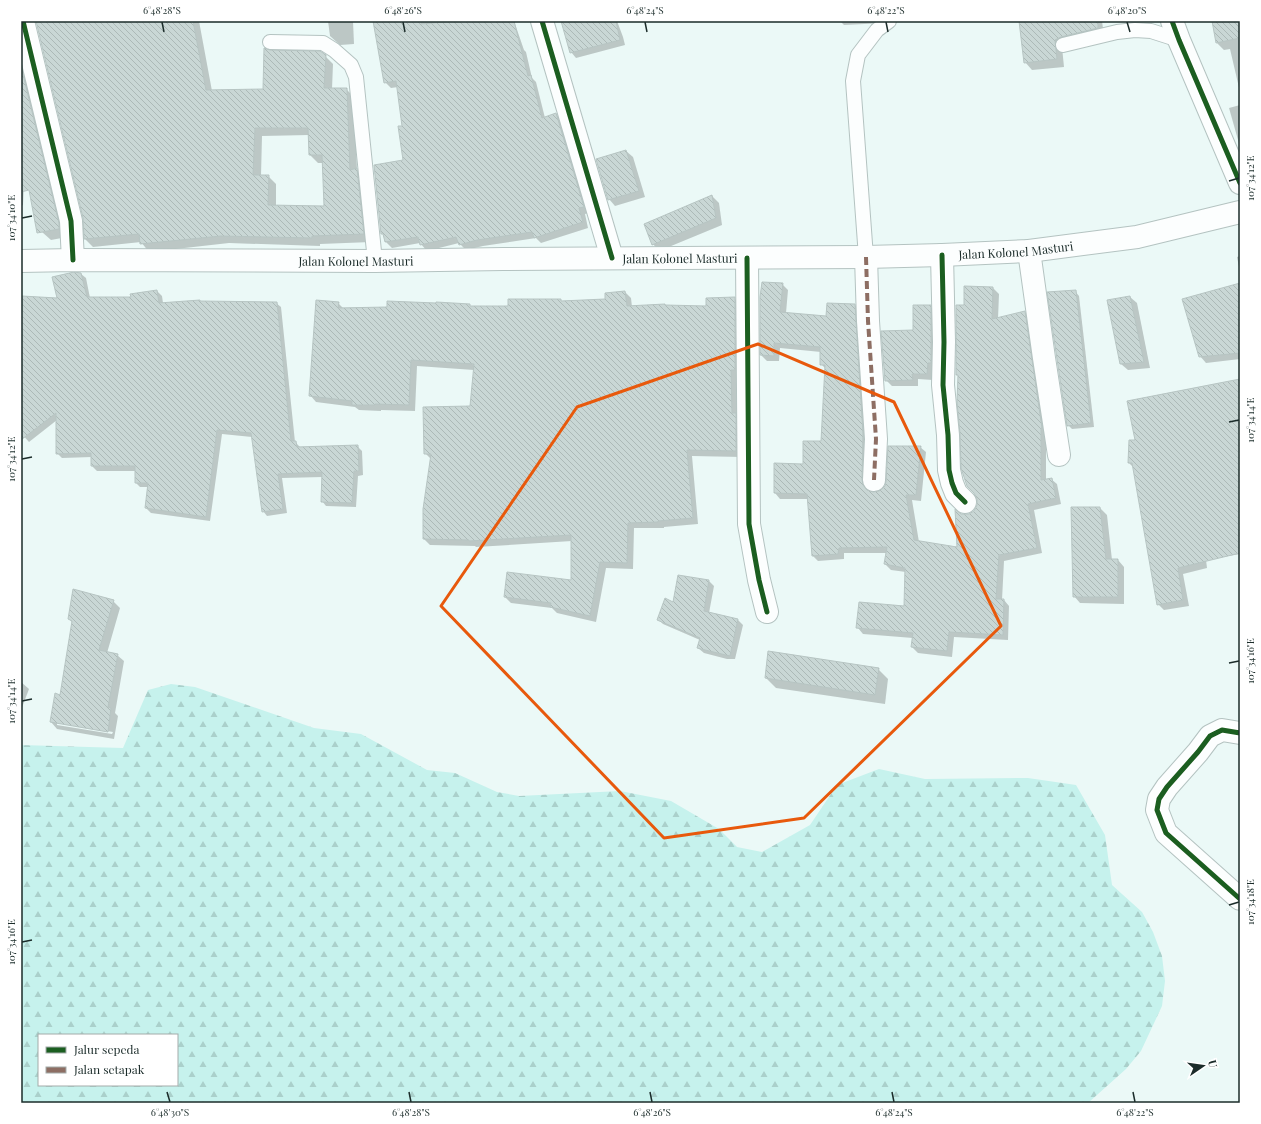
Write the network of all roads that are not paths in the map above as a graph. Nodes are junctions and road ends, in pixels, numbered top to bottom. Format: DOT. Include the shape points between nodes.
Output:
graph roads {
  1 [pos="23,21"];
  2 [pos="542,21"];
  3 [pos="889,21"];
  4 [pos="1176,31"];
  5 [pos="270,42"];
  6 [pos="1063,45"];
  7 [pos="1240,183"];
  8 [pos="1240,212"];
  9 [pos="1029,251"];
  10 [pos="942,255"];
  11 [pos="866,257"];
  12 [pos="612,258"];
  13 [pos="748,258"];
  14 [pos="73,260"];
  15 [pos="21,261"];
  16 [pos="375,261"];
  17 [pos="1059,455"];
  18 [pos="874,480"];
  19 [pos="966,502"];
  20 [pos="767,612"];
  21 [pos="1240,733"];
  22 [pos="1240,899"];
  1 -- 14 [label="street" via="71,221"];
  2 -- 12 [label="street"];
  3 -- 11 [label="lane" via="876,30 858,55 853,80"];
  4 -- 6 [label="lane" via="1117,32"];
  4 -- 7 [label="street"];
  5 -- 16 [label="lane" via="323,43 350,65 356,77"];
  8 -- 9 [label="street, Jalan Kolonel Masturi" via="1137,237"];
  9 -- 10 [label="street, Jalan Kolonel Masturi"];
  9 -- 17 [label="street"];
  10 -- 11 [label="street, Jalan Kolonel Masturi"];
  10 -- 19 [label="street" via="943,385 949,470 956,493"];
  11 -- 13 [label="street, Jalan Kolonel Masturi"];
  11 -- 18 [label="street" via="876,439"];
  12 -- 13 [label="street, Jalan Kolonel Masturi"];
  12 -- 16 [label="street, Jalan Kolonel Masturi"];
  13 -- 20 [label="street" via="749,524"];
  14 -- 15 [label="street, Jalan Kolonel Masturi"];
  14 -- 16 [label="street, Jalan Kolonel Masturi"];
  21 -- 22 [label="street" via="1222,730 1210,736 1167,787 1159,799 1157,810 1166,833"];
}
